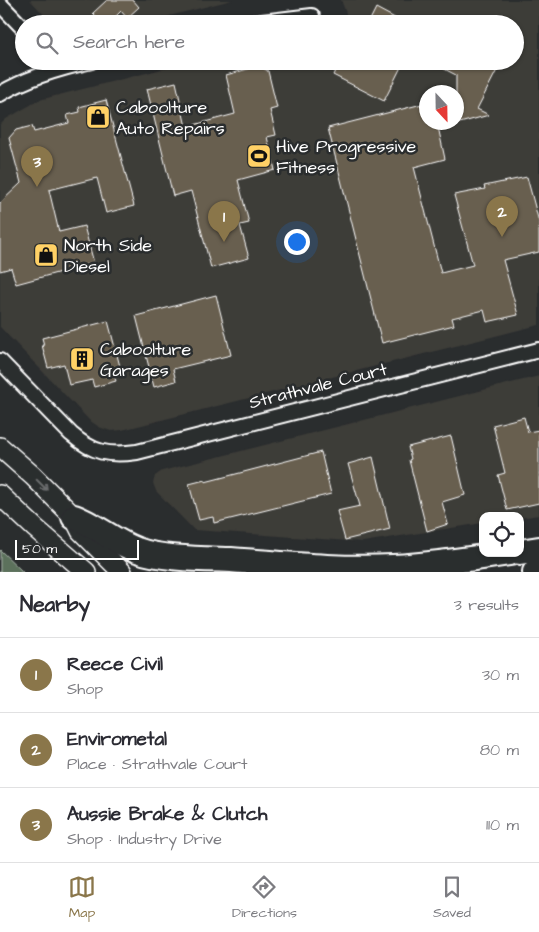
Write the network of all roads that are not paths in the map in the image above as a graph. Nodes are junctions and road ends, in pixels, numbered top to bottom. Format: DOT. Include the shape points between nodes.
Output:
graph roads {
  1 [pos="0,4"];
  2 [pos="15,20"];
  3 [pos="42,70"];
  4 [pos="0,94"];
  5 [pos="539,350"];
  6 [pos="0,361"];
  7 [pos="0,447"];
  8 [pos="0,495"];
  9 [pos="74,517"];
  10 [pos="539,549"];
  11 [pos="524,551"];
  12 [pos="482,557"];
  13 [pos="177,565"];
  14 [pos="539,571"];
  15 [pos="86,572"];
  16 [pos="122,572"];
  17 [pos="535,572"];
  1 -- 2 [label="street"];
  3 -- 4 [label="street"];
  5 -- 6 [label="street, Strathvale Court" via="121,454 106,454 81,443"];
  7 -- 9 [label="main road, one-way"];
  8 -- 15 [label="main road"];
  9 -- 13 [label="highway" via="138,550"];
  9 -- 16 [label="main road" via="80,531"];
  10 -- 11 [label="highway"];
  12 -- 13 [label="highway" via="392,567"];
  14 -- 17 [label="highway"];
}
